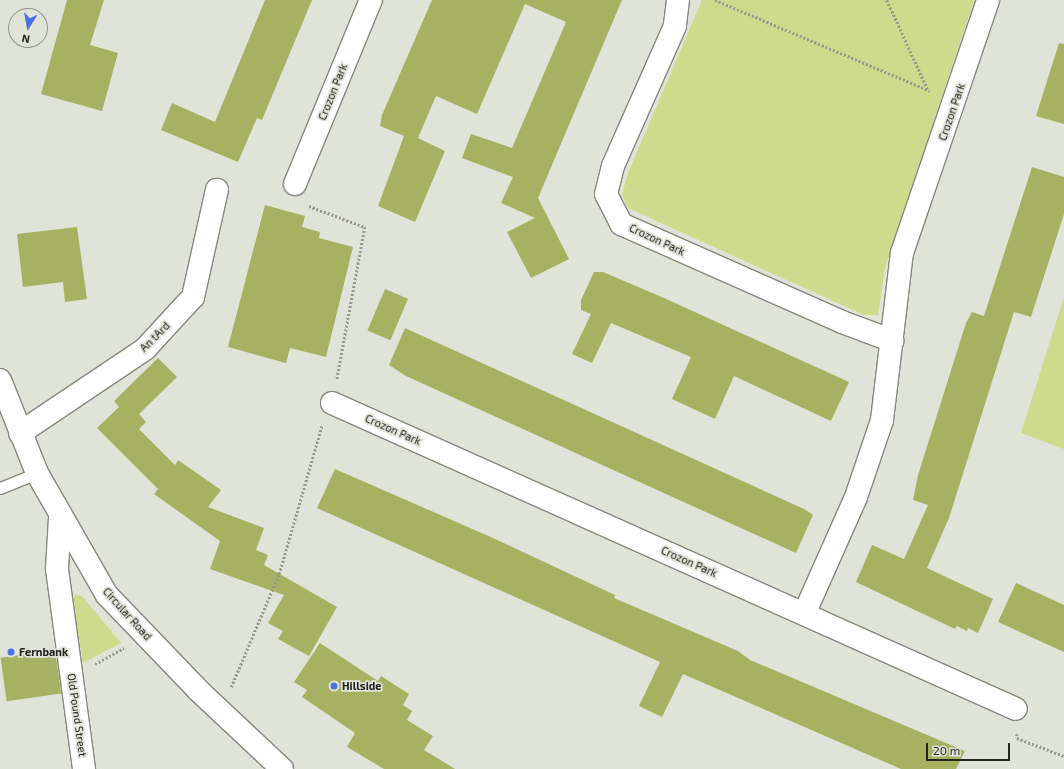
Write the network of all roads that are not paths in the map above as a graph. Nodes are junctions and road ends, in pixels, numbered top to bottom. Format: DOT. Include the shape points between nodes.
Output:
graph roads {
  1 [pos="371,0"];
  2 [pos="678,0"];
  3 [pos="988,0"];
  4 [pos="295,184"];
  5 [pos="217,190"];
  6 [pos="893,341"];
  7 [pos="0,380"];
  8 [pos="332,403"];
  9 [pos="20,433"];
  10 [pos="37,473"];
  11 [pos="0,488"];
  12 [pos="60,518"];
  13 [pos="804,614"];
  14 [pos="1016,709"];
  15 [pos="84,769"];
  16 [pos="282,769"];
  1 -- 4 [label="street, Crozon Park"];
  2 -- 6 [label="street, Crozon Park" via="675,26 613,166 606,194 621,224 842,322"];
  3 -- 6 [label="street, Crozon Park" via="902,254"];
  5 -- 9 [label="street, An tArd" via="193,297 145,349"];
  6 -- 13 [label="street, Crozon Park" via="882,420 856,496"];
  7 -- 9 [label="street, Circular Road"];
  8 -- 13 [label="street, Crozon Park"];
  9 -- 10 [label="street, Circular Road"];
  10 -- 11 [label="lane"];
  10 -- 12 [label="street, Circular Road"];
  12 -- 15 [label="street, Old Pound Street" via="57,569"];
  12 -- 16 [label="street, Circular Road" via="107,595 220,711"];
  13 -- 14 [label="street, Crozon Park"];
}
